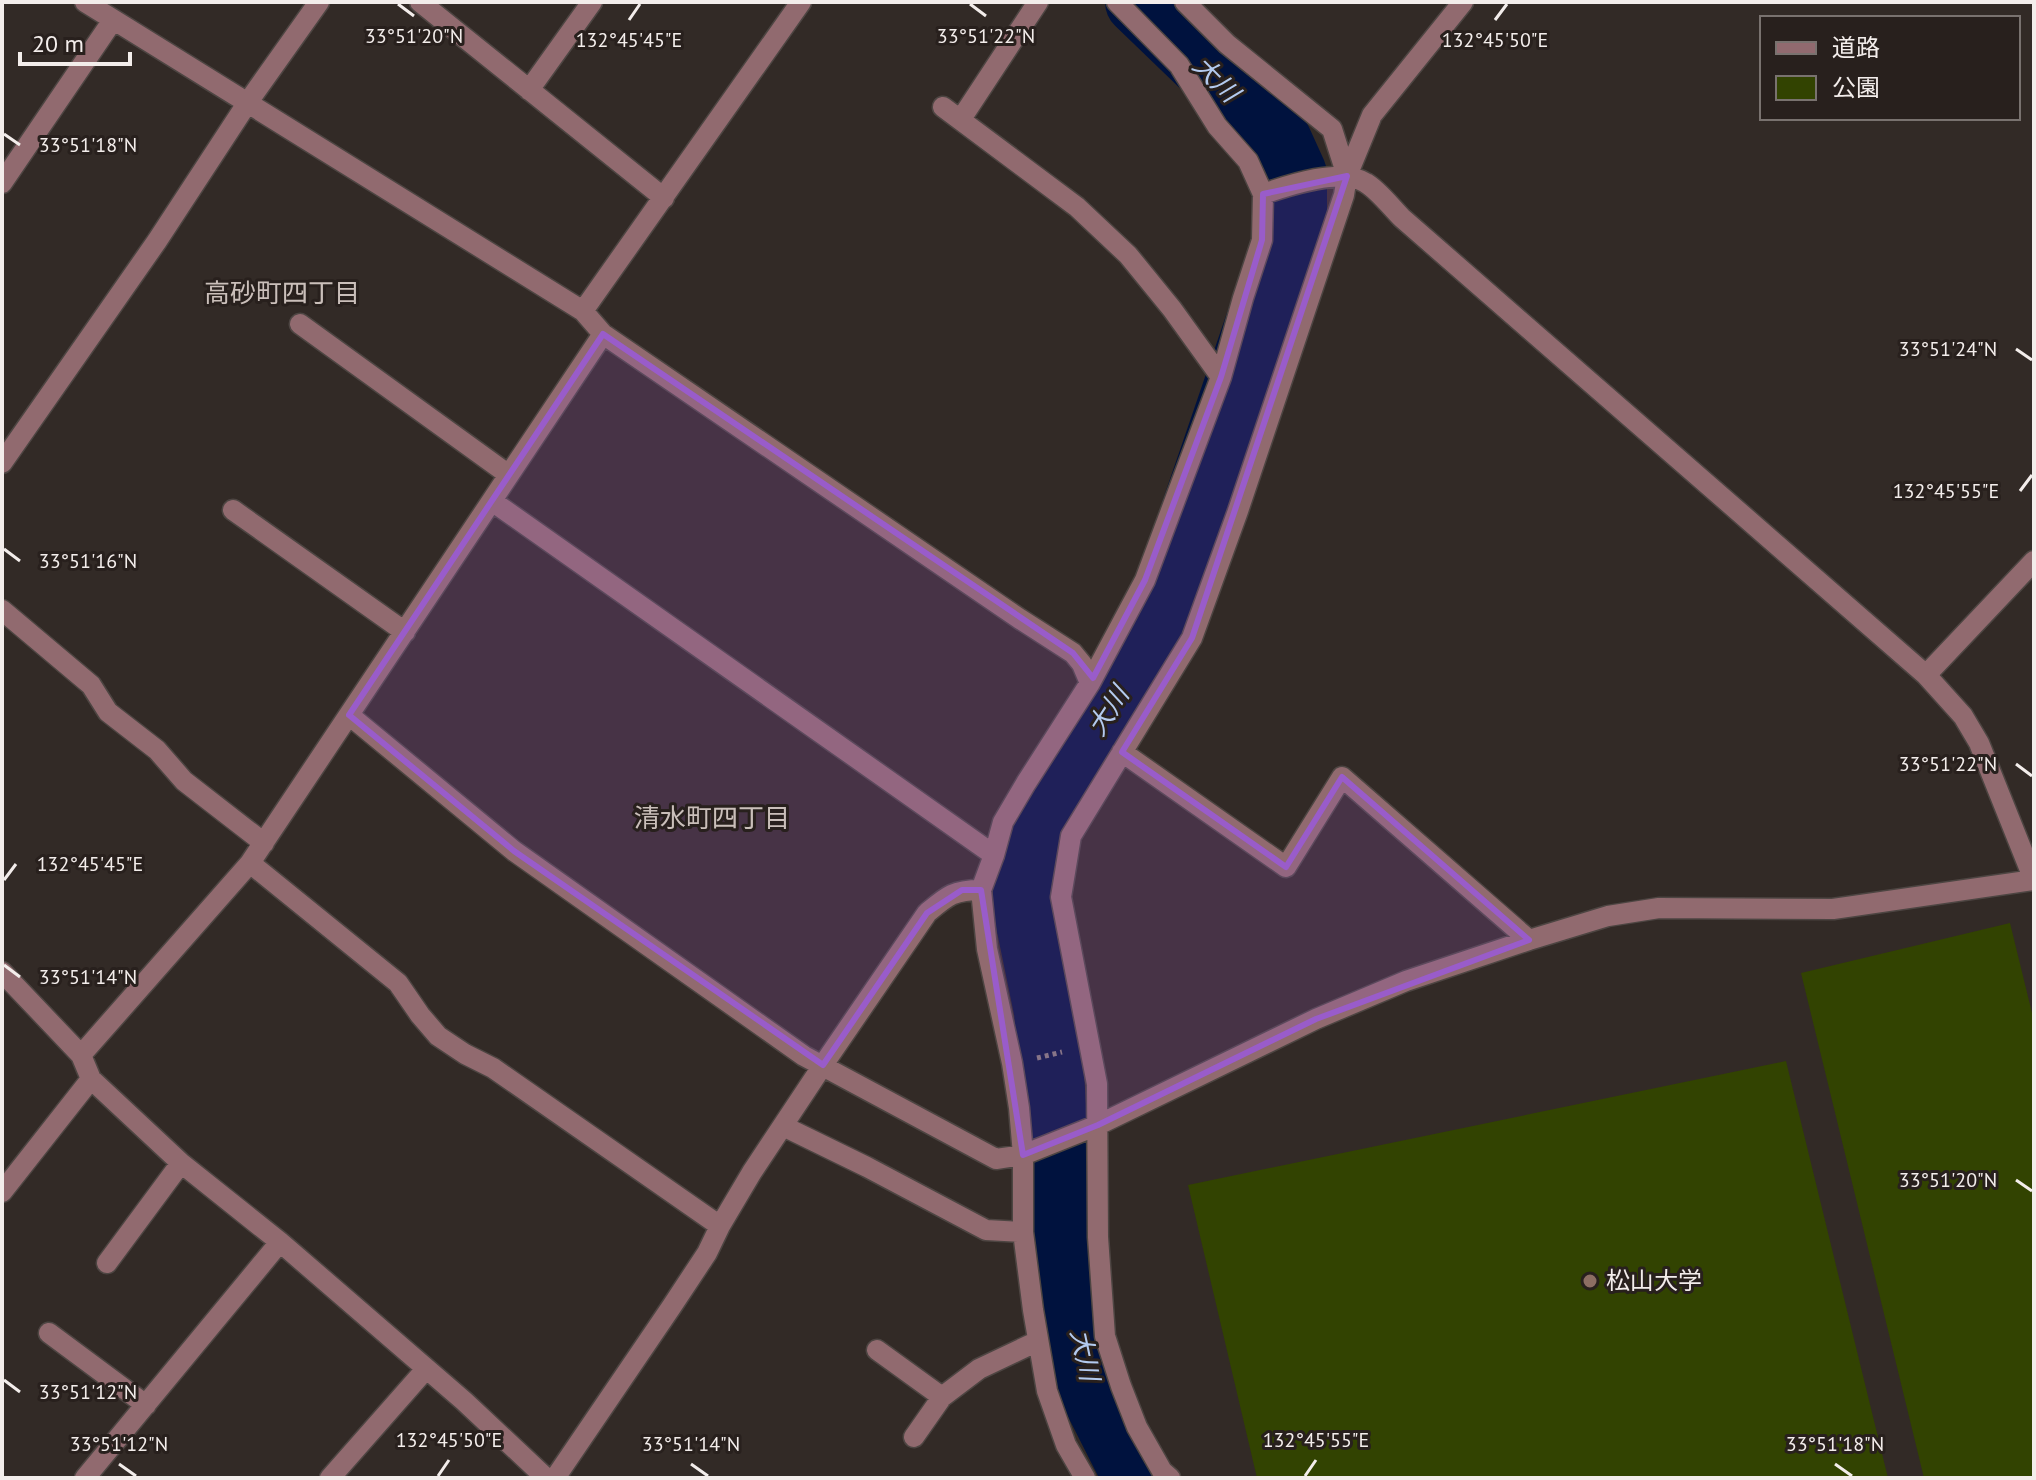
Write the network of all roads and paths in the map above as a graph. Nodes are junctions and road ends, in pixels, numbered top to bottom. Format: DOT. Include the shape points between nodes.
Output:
graph roads {
  1 [pos="85,2"];
  2 [pos="319,2"];
  3 [pos="420,2"];
  4 [pos="592,2"];
  5 [pos="801,2"];
  6 [pos="1038,2"];
  7 [pos="1117,2"];
  8 [pos="1185,2"];
  9 [pos="1463,2"];
  10 [pos="113,20"];
  11 [pos="529,90"];
  12 [pos="248,102"];
  13 [pos="943,107"];
  14 [pos="961,119"];
  15 [pos="1347,176"];
  16 [pos="2,183"];
  17 [pos="1270,191"];
  18 [pos="664,198"];
  19 [pos="583,311"];
  20 [pos="300,324"];
  21 [pos="603,334"];
  22 [pos="1221,377"];
  23 [pos="2,463"];
  24 [pos="509,475"];
  25 [pos="492,501"];
  26 [pos="233,510"];
  27 [pos="2034,561"];
  28 [pos="2,610"];
  29 [pos="405,632"];
  30 [pos="1926,675"];
  31 [pos="1090,683"];
  32 [pos="349,715"];
  33 [pos="1122,752"];
  34 [pos="264,843"];
  35 [pos="994,855"];
  36 [pos="250,863"];
  37 [pos="2034,880"];
  38 [pos="981,890"];
  39 [pos="1529,940"];
  40 [pos="2,972"];
  41 [pos="1075,1050"];
  42 [pos="81,1055"];
  43 [pos="1032,1059"];
  44 [pos="823,1065"];
  45 [pos="91,1079"];
  46 [pos="783,1126"];
  47 [pos="1093,1127"];
  48 [pos="1032,1151"];
  49 [pos="181,1163"];
  50 [pos="2,1192"];
  51 [pos="720,1226"];
  52 [pos="1023,1232"];
  53 [pos="280,1242"];
  54 [pos="107,1263"];
  55 [pos="49,1333"];
  56 [pos="1038,1341"];
  57 [pos="877,1350"];
  58 [pos="426,1369"];
  59 [pos="942,1397"];
  60 [pos="146,1405"];
  61 [pos="914,1437"];
  62 [pos="85,1478"];
  63 [pos="330,1478"];
  64 [pos="546,1478"];
  65 [pos="555,1478"];
  66 [pos="1085,1478"];
  67 [pos="1170,1478"];
  1 -- 10 [label="street"];
  2 -- 12 [label="street"];
  3 -- 11 [label="street"];
  4 -- 11 [label="street"];
  5 -- 18 [label="street"];
  6 -- 14 [label="street"];
  7 -- 17 [label="street" via="1179,65 1217,126"];
  8 -- 15 [label="street" via="1227,44 1332,129"];
  9 -- 15 [label="street" via="1372,115"];
  10 -- 12 [label="street"];
  10 -- 16 [label="street"];
  11 -- 18 [label="street"];
  12 -- 19 [label="street"];
  12 -- 23 [label="street"];
  13 -- 14 [label="street"];
  14 -- 22 [label="street" via="1077,207 1128,255"];
  15 -- 17 [label="street"];
  15 -- 30 [label="street" via="1366,182"];
  15 -- 33 [label="street" via="1192,638"];
  17 -- 22 [label="street" via="1262,240"];
  18 -- 19 [label="street"];
  19 -- 21 [label="street"];
  20 -- 24 [label="street"];
  21 -- 24 [label="street"];
  21 -- 31 [label="street" via="1073,653"];
  22 -- 31 [label="street" via="1145,580"];
  24 -- 25 [label="street"];
  25 -- 29 [label="street"];
  25 -- 35 [label="street"];
  26 -- 29 [label="street"];
  27 -- 30 [label="street"];
  28 -- 34 [label="street" via="91,685 108,712 157,750 184,781"];
  29 -- 32 [label="street"];
  30 -- 37 [label="street" via="1979,743"];
  31 -- 35 [label="street" via="1003,822"];
  32 -- 34 [label="street"];
  32 -- 44 [label="street" via="514,851"];
  33 -- 39 [label="street" via="1286,867 1342,777"];
  33 -- 47 [label="street" via="1071,836 1061,897 1097,1084"];
  34 -- 36 [label="street"];
  35 -- 38 [label="street"];
  36 -- 42 [label="street"];
  36 -- 51 [label="street" via="398,983 438,1036 493,1068"];
  37 -- 39 [label="street" via="1833,909 1659,908 1608,916"];
  38 -- 44 [label="street" via="962,890 927,913"];
  38 -- 48 [label="street" via="987,949"];
  39 -- 47 [label="street" via="1406,981 1316,1019"];
  40 -- 42 [label="street"];
  41 -- 43 [label="path"];
  42 -- 45 [label="street"];
  44 -- 46 [label="street"];
  44 -- 48 [label="street" via="996,1159"];
  45 -- 49 [label="street"];
  45 -- 50 [label="street"];
  46 -- 51 [label="street"];
  46 -- 52 [label="street" via="986,1230"];
  47 -- 48 [label="street"];
  47 -- 67 [label="street" via="1105,1336 1137,1427"];
  48 -- 52 [label="street"];
  49 -- 53 [label="street"];
  49 -- 54 [label="street"];
  51 -- 65 [label="street"];
  52 -- 56 [label="street"];
  53 -- 58 [label="street"];
  53 -- 60 [label="street"];
  55 -- 60 [label="street"];
  56 -- 59 [label="street" via="979,1369"];
  56 -- 66 [label="street" via="1047,1391 1066,1445"];
  57 -- 59 [label="street"];
  58 -- 63 [label="street"];
  58 -- 64 [label="street"];
  59 -- 61 [label="street"];
  60 -- 62 [label="street"];
}
